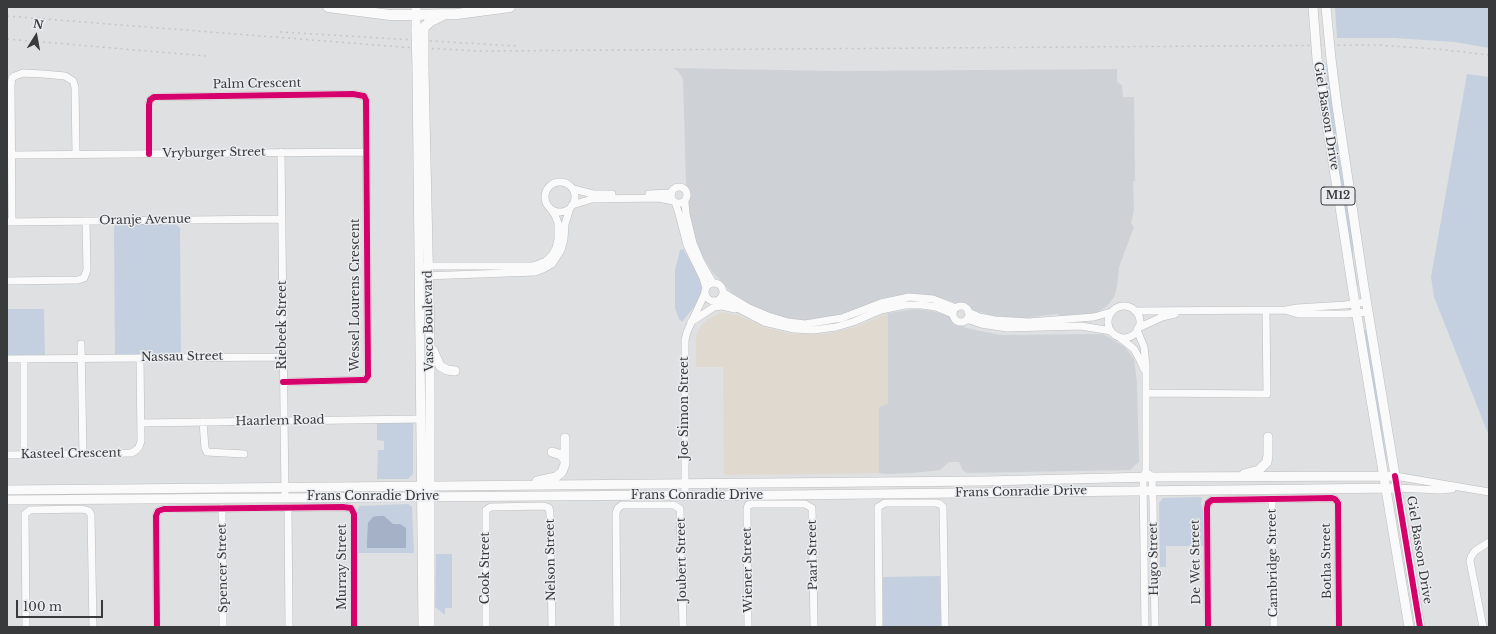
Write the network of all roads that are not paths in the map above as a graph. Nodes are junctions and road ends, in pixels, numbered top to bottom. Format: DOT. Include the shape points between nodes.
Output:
graph roads {
  1 [pos="328,7"];
  2 [pos="510,7"];
  3 [pos="1313,7"];
  4 [pos="1326,7"];
  5 [pos="420,11"];
  6 [pos="443,15"];
  7 [pos="422,30"];
  8 [pos="7,74"];
  9 [pos="11,82"];
  10 [pos="281,152"];
  11 [pos="367,152"];
  12 [pos="76,154"];
  13 [pos="149,154"];
  14 [pos="12,155"];
  15 [pos="573,189"];
  16 [pos="672,193"];
  17 [pos="674,202"];
  18 [pos="685,202"];
  19 [pos="571,207"];
  20 [pos="550,208"];
  21 [pos="282,219"];
  22 [pos="86,221"];
  23 [pos="10,222"];
  24 [pos="424,266"];
  25 [pos="419,276"];
  26 [pos="429,276"];
  27 [pos="7,281"];
  28 [pos="713,282"];
  29 [pos="705,290"];
  30 [pos="719,298"];
  31 [pos="1366,302"];
  32 [pos="1354,304"];
  33 [pos="1286,310"];
  34 [pos="955,311"];
  35 [pos="1135,311"];
  36 [pos="1266,311"];
  37 [pos="1111,312"];
  38 [pos="1187,312"];
  39 [pos="1368,312"];
  40 [pos="747,313"];
  41 [pos="1356,313"];
  42 [pos="967,316"];
  43 [pos="691,322"];
  44 [pos="1137,329"];
  45 [pos="1111,331"];
  46 [pos="1118,336"];
  47 [pos="430,341"];
  48 [pos="81,344"];
  49 [pos="283,357"];
  50 [pos="140,358"];
  51 [pos="7,359"];
  52 [pos="24,359"];
  53 [pos="81,359"];
  54 [pos="455,371"];
  55 [pos="1145,373"];
  56 [pos="283,382"];
  57 [pos="1146,393"];
  58 [pos="420,419"];
  59 [pos="203,422"];
  60 [pos="284,422"];
  61 [pos="141,423"];
  62 [pos="1268,437"];
  63 [pos="565,438"];
  64 [pos="552,452"];
  65 [pos="7,454"];
  66 [pos="24,454"];
  67 [pos="82,454"];
  68 [pos="244,454"];
  69 [pos="565,460"];
  70 [pos="1147,475"];
  71 [pos="1383,475"];
  72 [pos="1396,476"];
  73 [pos="1229,477"];
  74 [pos="685,484"];
  75 [pos="516,485"];
  76 [pos="421,486"];
  77 [pos="431,486"];
  78 [pos="284,487"];
  79 [pos="1386,488"];
  80 [pos="1397,488"];
  81 [pos="1463,489"];
  82 [pos="7,490"];
  83 [pos="1147,490"];
  84 [pos="1489,492"];
  85 [pos="685,496"];
  86 [pos="421,497"];
  87 [pos="431,497"];
  88 [pos="285,498"];
  89 [pos="7,500"];
  90 [pos="1272,500"];
  91 [pos="288,507"];
  92 [pos="222,508"];
  93 [pos="487,509"];
  94 [pos="747,513"];
  95 [pos="1489,542"];
  96 [pos="1144,583"];
  97 [pos="1154,583"];
  98 [pos="26,627"];
  99 [pos="93,627"];
  100 [pos="157,627"];
  101 [pos="224,627"];
  102 [pos="289,627"];
  103 [pos="354,627"];
  104 [pos="423,627"];
  105 [pos="430,627"];
  106 [pos="486,627"];
  107 [pos="552,627"];
  108 [pos="617,627"];
  109 [pos="683,627"];
  110 [pos="748,627"];
  111 [pos="814,627"];
  112 [pos="879,627"];
  113 [pos="945,627"];
  114 [pos="1145,627"];
  115 [pos="1155,627"];
  116 [pos="1208,627"];
  117 [pos="1274,627"];
  118 [pos="1339,627"];
  119 [pos="1409,627"];
  120 [pos="1420,627"];
  121 [pos="1483,627"];
  1 -- 5 [label="highway" via="390,14"];
  2 -- 6 [label="highway"];
  3 -- 32 [label="main road, Giel Basson Drive / M12, bridge" via="1317,59"];
  4 -- 31 [label="main road, Giel Basson Drive / M12, bridge" via="1337,106"];
  5 -- 6 [label="highway"];
  5 -- 7 [label="main road, Vasco Boulevard"];
  6 -- 7 [label="highway" via="431,21"];
  7 -- 24 [label="main road, Vasco Boulevard, bridge"];
  8 -- 9 [label="street"];
  9 -- 12 [label="street" via="15,76 23,73 62,75 73,81 76,87"];
  9 -- 14 [label="street"];
  10 -- 11 [label="street, Vryburger Street"];
  10 -- 13 [label="street, Vryburger Street"];
  10 -- 21 [label="street, Riebeek Street"];
  11 -- 13 [label="street, Palm Crescent" via="367,103 365,98 359,95 154,96 149,105"];
  11 -- 56 [label="street, Wessel Lourens Crescent" via="368,376 365,380"];
  12 -- 13 [label="street, Vryburger Street"];
  12 -- 14 [label="street, Vryburger Street"];
  14 -- 23 [label="street"];
  15 -- 16 [label="street" via="593,194"];
  15 -- 19 [label="street" via="575,197"];
  15 -- 20 [label="street" via="563,182 550,186 545,195"];
  16 -- 17 [label="street"];
  16 -- 18 [label="street" via="677,188 685,189 688,196"];
  17 -- 18 [label="street"];
  17 -- 19 [label="street" via="659,198 592,199"];
  17 -- 29 [label="street" via="687,245 703,278"];
  18 -- 28 [label="street" via="693,243"];
  19 -- 20 [label="street" via="558,212"];
  19 -- 26 [label="street" via="561,250 552,264 543,269 535,272"];
  20 -- 24 [label="street" via="558,223 558,239 552,255 540,264"];
  21 -- 22 [label="street, Oranje Avenue"];
  21 -- 49 [label="street, Riebeek Street"];
  22 -- 23 [label="street, Oranje Avenue"];
  22 -- 27 [label="street" via="84,278"];
  24 -- 25 [label="main road, Vasco Boulevard"];
  24 -- 26 [label="main road, Vasco Boulevard"];
  25 -- 26 [label="street"];
  25 -- 58 [label="main road, Vasco Boulevard"];
  26 -- 47 [label="main road, Vasco Boulevard"];
  28 -- 29 [label="street"];
  28 -- 30 [label="street" via="721,285"];
  29 -- 30 [label="street" via="708,298"];
  29 -- 43 [label="street, Joe Simon Street"];
  30 -- 34 [label="street" via="768,316 805,324 842,318 881,303 909,298 934,299"];
  30 -- 40 [label="street"];
  30 -- 43 [label="street, Joe Simon Street" via="703,309"];
  31 -- 32 [label="street"];
  31 -- 39 [label="main road, Giel Basson Drive / M12"];
  32 -- 33 [label="street"];
  32 -- 41 [label="main road, Giel Basson Drive / M12"];
  33 -- 36 [label="street"];
  33 -- 41 [label="street" via="1298,314"];
  34 -- 40 [label="street" via="922,305 904,305 882,310 836,327 805,330 779,327"];
  34 -- 42 [label="street" via="961,306 964,307"];
  34 -- 42 [label="street" via="958,321 961,322"];
  35 -- 37 [label="street" via="1121,306"];
  35 -- 38 [label="street"];
  35 -- 44 [label="street" via="1139,320"];
  36 -- 38 [label="street"];
  36 -- 57 [label="street" via="1268,394"];
  37 -- 42 [label="street" via="1094,317 1029,322"];
  37 -- 45 [label="street" via="1108,323"];
  38 -- 44 [label="street" via="1162,317"];
  39 -- 41 [label="street"];
  39 -- 72 [label="main road, Giel Basson Drive / M12"];
  40 -- 43 [label="street" via="731,307 714,307"];
  41 -- 71 [label="main road, Giel Basson Drive / M12"];
  42 -- 45 [label="street" via="988,325 1007,328 1081,326"];
  43 -- 74 [label="street, Joe Simon Street" via="684,348"];
  44 -- 46 [label="street" via="1131,336"];
  44 -- 55 [label="street" via="1144,347"];
  45 -- 46 [label="street"];
  46 -- 55 [label="street" via="1134,349"];
  47 -- 54 [label="main road" via="439,365 446,370"];
  47 -- 77 [label="main road, Vasco Boulevard"];
  48 -- 53 [label="street"];
  49 -- 50 [label="street, Nassau Street"];
  49 -- 56 [label="street, Riebeek Street"];
  50 -- 53 [label="street, Nassau Street"];
  50 -- 61 [label="street, Kasteel Crescent"];
  51 -- 52 [label="street, Nassau Street"];
  52 -- 53 [label="street, Nassau Street"];
  52 -- 66 [label="street"];
  53 -- 67 [label="street"];
  55 -- 57 [label="street"];
  56 -- 60 [label="street, Riebeek Street"];
  57 -- 70 [label="street"];
  58 -- 60 [label="street, Haarlem Road"];
  58 -- 76 [label="main road, Vasco Boulevard"];
  59 -- 60 [label="street, Haarlem Road"];
  59 -- 61 [label="street, Haarlem Road"];
  59 -- 68 [label="street" via="205,448 208,452"];
  60 -- 78 [label="street, Riebeek Street"];
  61 -- 67 [label="street, Kasteel Crescent" via="140,444 133,452"];
  62 -- 73 [label="main road" via="1268,458 1264,466 1256,471"];
  63 -- 69 [label="main road"];
  64 -- 69 [label="main road" via="561,455"];
  65 -- 66 [label="street, Kasteel Crescent"];
  66 -- 67 [label="street, Kasteel Crescent"];
  69 -- 75 [label="main road" via="564,468 558,476"];
  70 -- 73 [label="main road, Frans Conradie Drive"];
  70 -- 74 [label="main road, Frans Conradie Drive" via="985,481"];
  70 -- 83 [label="street"];
  71 -- 72 [label="main road, Frans Conradie Drive"];
  71 -- 73 [label="main road, Frans Conradie Drive"];
  71 -- 79 [label="main road, Giel Basson Drive / M12"];
  72 -- 80 [label="main road, Giel Basson Drive / M12"];
  72 -- 81 [label="street"];
  74 -- 75 [label="main road, Frans Conradie Drive"];
  74 -- 85 [label="street, Joe Simon Street"];
  75 -- 77 [label="main road, Frans Conradie Drive"];
  76 -- 77 [label="main road, Frans Conradie Drive"];
  76 -- 78 [label="main road, Frans Conradie Drive"];
  76 -- 86 [label="main road, Vasco Boulevard"];
  77 -- 87 [label="main road, Vasco Boulevard"];
  78 -- 82 [label="main road, Frans Conradie Drive"];
  78 -- 88 [label="street, Riebeek Street"];
  79 -- 80 [label="main road, Frans Conradie Drive"];
  79 -- 83 [label="main road, Frans Conradie Drive"];
  79 -- 119 [label="main road, Giel Basson Drive / M12"];
  80 -- 81 [label="street"];
  80 -- 120 [label="main road, Giel Basson Drive / M12"];
  81 -- 84 [label="street"];
  83 -- 85 [label="main road, Frans Conradie Drive"];
  83 -- 96 [label="street, Hugo Street"];
  83 -- 97 [label="street, Hugo Street"];
  85 -- 87 [label="main road, Frans Conradie Drive"];
  86 -- 87 [label="main road, Frans Conradie Drive"];
  86 -- 88 [label="main road, Frans Conradie Drive"];
  86 -- 104 [label="main road, Vasco Boulevard"];
  87 -- 105 [label="main road, Vasco Boulevard"];
  88 -- 89 [label="main road, Frans Conradie Drive"];
  90 -- 116 [label="street, De Wet Street" via="1212,500 1206,506"];
  90 -- 117 [label="street, Cambridge Street"];
  90 -- 118 [label="street, Botha Street" via="1336,500"];
  91 -- 92 [label="street"];
  91 -- 102 [label="street"];
  91 -- 103 [label="street, Murray Street" via="351,508 354,514"];
  92 -- 100 [label="street" via="158,511"];
  92 -- 101 [label="street, Spencer Street"];
  93 -- 106 [label="street, Cook Street"];
  93 -- 107 [label="street, Nelson Street" via="506,506 549,508"];
  94 -- 110 [label="street, Wiener Street"];
  94 -- 111 [label="street, Paarl Street" via="748,507 752,504 805,504 812,508"];
  95 -- 121 [label="street" via="1475,551 1470,561"];
  96 -- 97 [label="street"];
  96 -- 114 [label="street, Hugo Street"];
  97 -- 115 [label="street, Hugo Street"];
  98 -- 99 [label="street" via="25,514 30,510 82,509 89,511 91,515"];
  108 -- 109 [label="street, Joubert Street" via="616,513 622,505 674,506 680,509"];
  112 -- 113 [label="street" via="878,507 883,503 936,503 943,507"];
}
